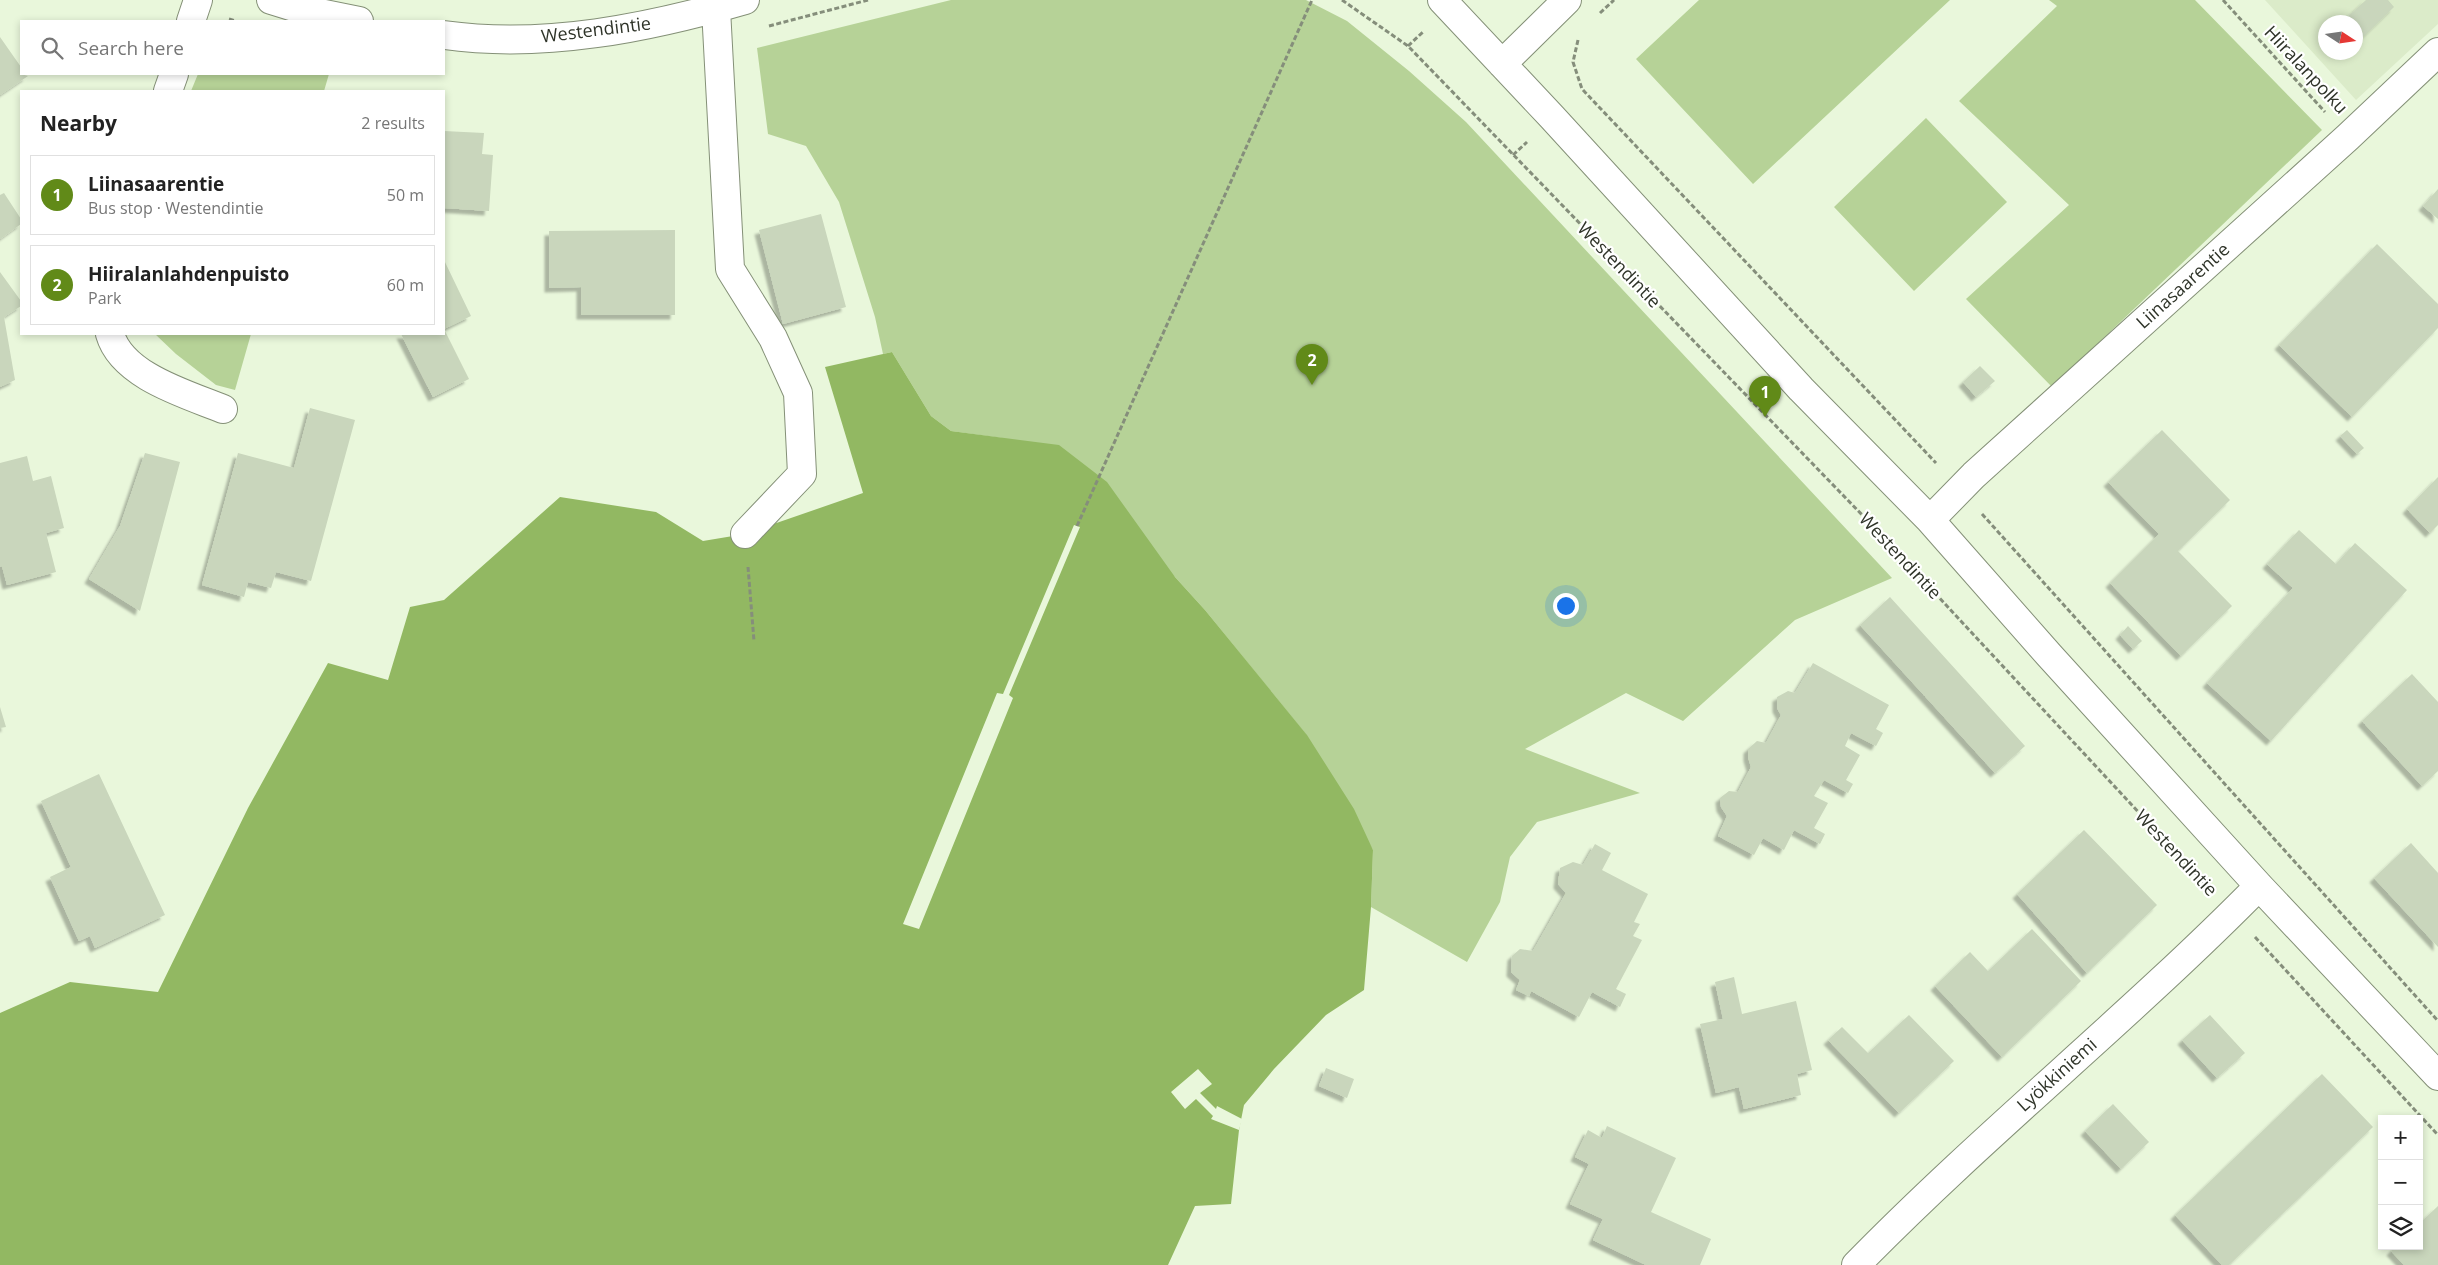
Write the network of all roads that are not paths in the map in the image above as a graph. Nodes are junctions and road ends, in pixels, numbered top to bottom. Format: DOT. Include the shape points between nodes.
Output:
graph roads {
  1 [pos="198,0"];
  2 [pos="271,0"];
  3 [pos="746,0"];
  4 [pos="1442,0"];
  5 [pos="1567,0"];
  6 [pos="716,9"];
  7 [pos="192,20"];
  8 [pos="354,20"];
  9 [pos="445,34"];
  10 [pos="2438,52"];
  11 [pos="1502,64"];
  12 [pos="174,75"];
  13 [pos="168,90"];
  14 [pos="110,335"];
  15 [pos="223,409"];
  16 [pos="1930,520"];
  17 [pos="745,534"];
  18 [pos="2259,886"];
  19 [pos="2436,1070"];
  20 [pos="1856,1265"];
  1 -- 7 [label="street"];
  2 -- 8 [label="street"];
  3 -- 6 [label="street, Westendintie"];
  4 -- 11 [label="street"];
  5 -- 11 [label="street"];
  6 -- 9 [label="street, Westendintie" via="560,38 515,39"];
  6 -- 17 [label="street" via="730,269 773,338 798,393 802,474"];
  10 -- 16 [label="street, Liinasaarentie"];
  11 -- 16 [label="street" via="1801,389"];
  12 -- 13 [label="street"];
  14 -- 15 [label="street" via="119,354 140,371"];
  16 -- 18 [label="street"];
  18 -- 19 [label="street"];
  18 -- 20 [label="street, Lyökkiniemi" via="1909,1210"];
}
